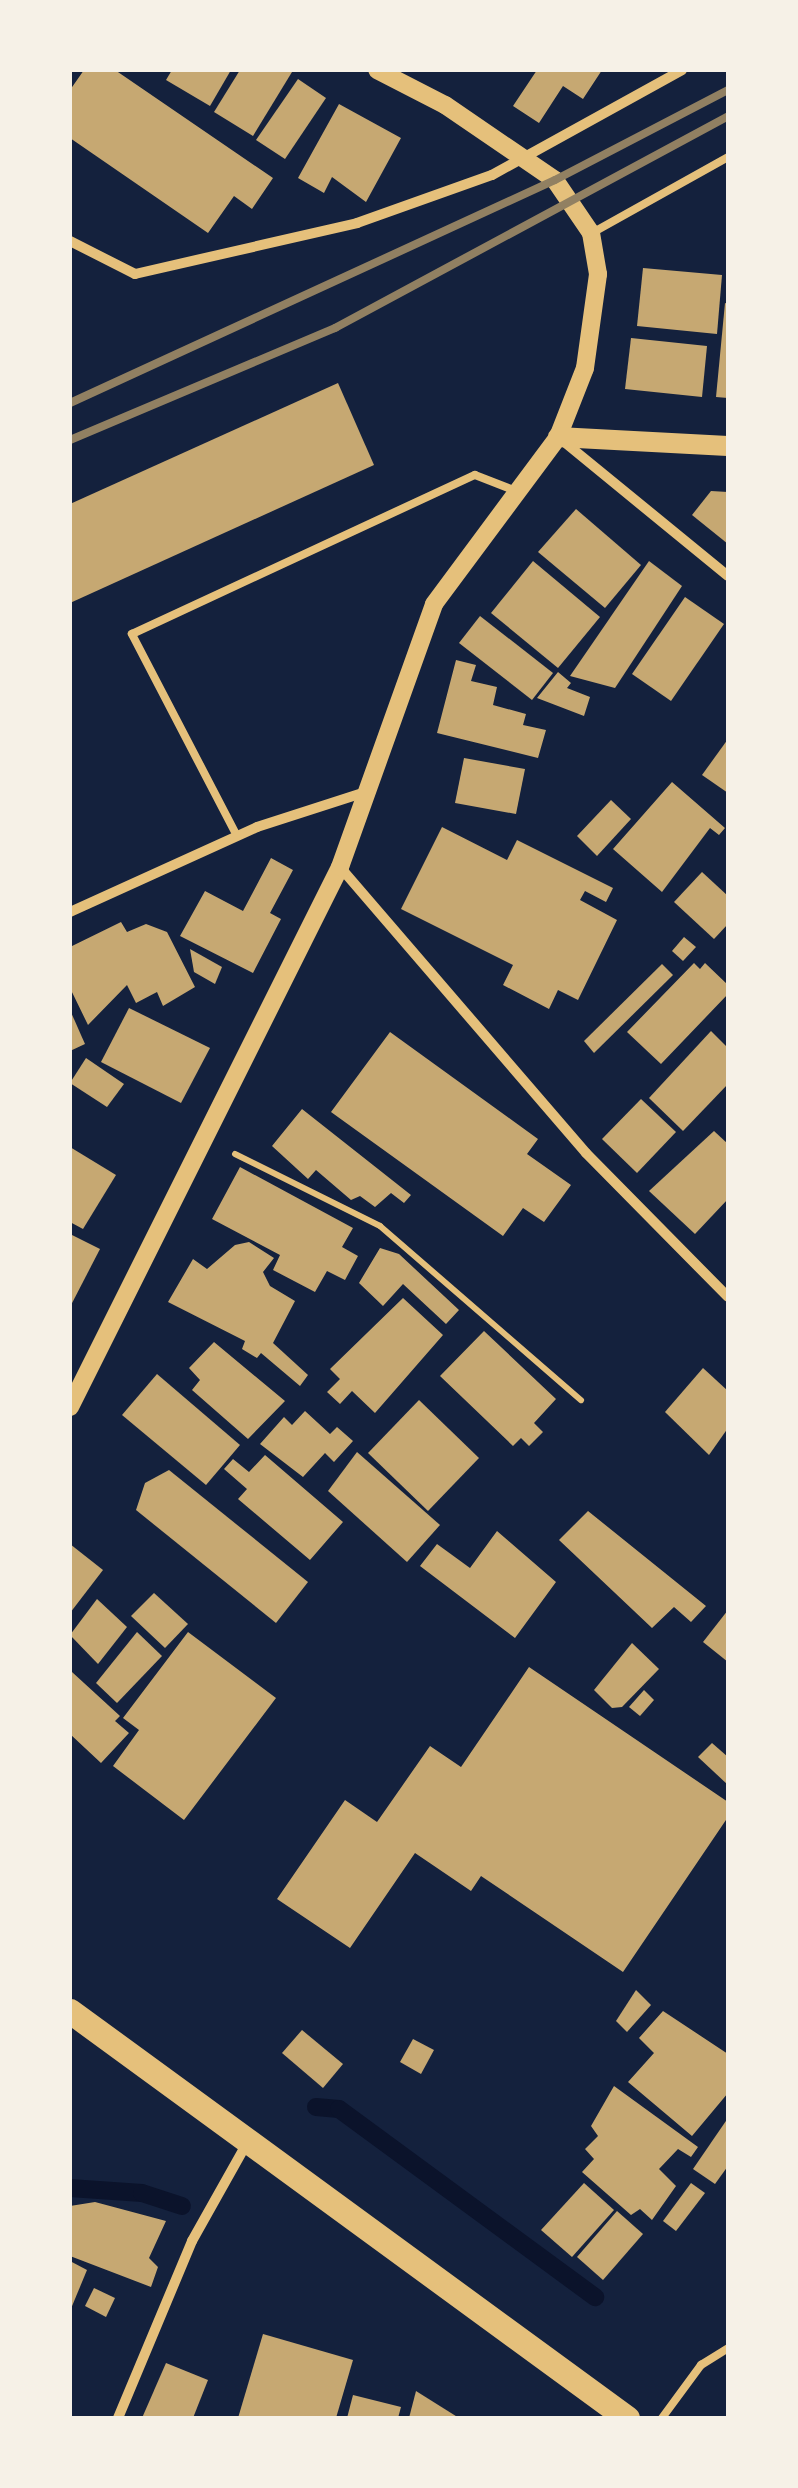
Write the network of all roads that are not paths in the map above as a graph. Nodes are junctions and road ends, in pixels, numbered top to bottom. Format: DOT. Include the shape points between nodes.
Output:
graph roads {
  1 [pos="376,70"];
  2 [pos="682,70"];
  3 [pos="526,156"];
  4 [pos="728,157"];
  5 [pos="591,234"];
  6 [pos="70,241"];
  7 [pos="558,437"];
  8 [pos="728,446"];
  9 [pos="516,491"];
  10 [pos="728,576"];
  11 [pos="362,793"];
  12 [pos="237,836"];
  13 [pos="340,868"];
  14 [pos="70,912"];
  15 [pos="728,1297"];
  16 [pos="70,1407"];
  17 [pos="70,2011"];
  18 [pos="248,2142"];
  19 [pos="728,2348"];
  20 [pos="118,2418"];
  21 [pos="627,2418"];
  22 [pos="662,2418"];
  1 -- 3 [label="street"];
  2 -- 3 [label="street"];
  3 -- 5 [label="street" via="555,180"];
  3 -- 6 [label="street" via="435,200 152,272 120,270"];
  4 -- 5 [label="lane"];
  5 -- 7 [label="street" via="596,306 585,368"];
  7 -- 8 [label="main road"];
  7 -- 9 [label="street"];
  7 -- 10 [label="street"];
  9 -- 11 [label="street" via="434,604"];
  9 -- 12 [label="lane" via="492,476 475,475 132,634"];
  11 -- 12 [label="street"];
  11 -- 13 [label="street"];
  12 -- 14 [label="street"];
  13 -- 15 [label="street" via="586,1153"];
  13 -- 16 [label="street"];
  17 -- 18 [label="main road"];
  18 -- 20 [label="street" via="192,2241"];
  18 -- 21 [label="main road"];
  19 -- 22 [label="lane" via="701,2365"];
}
